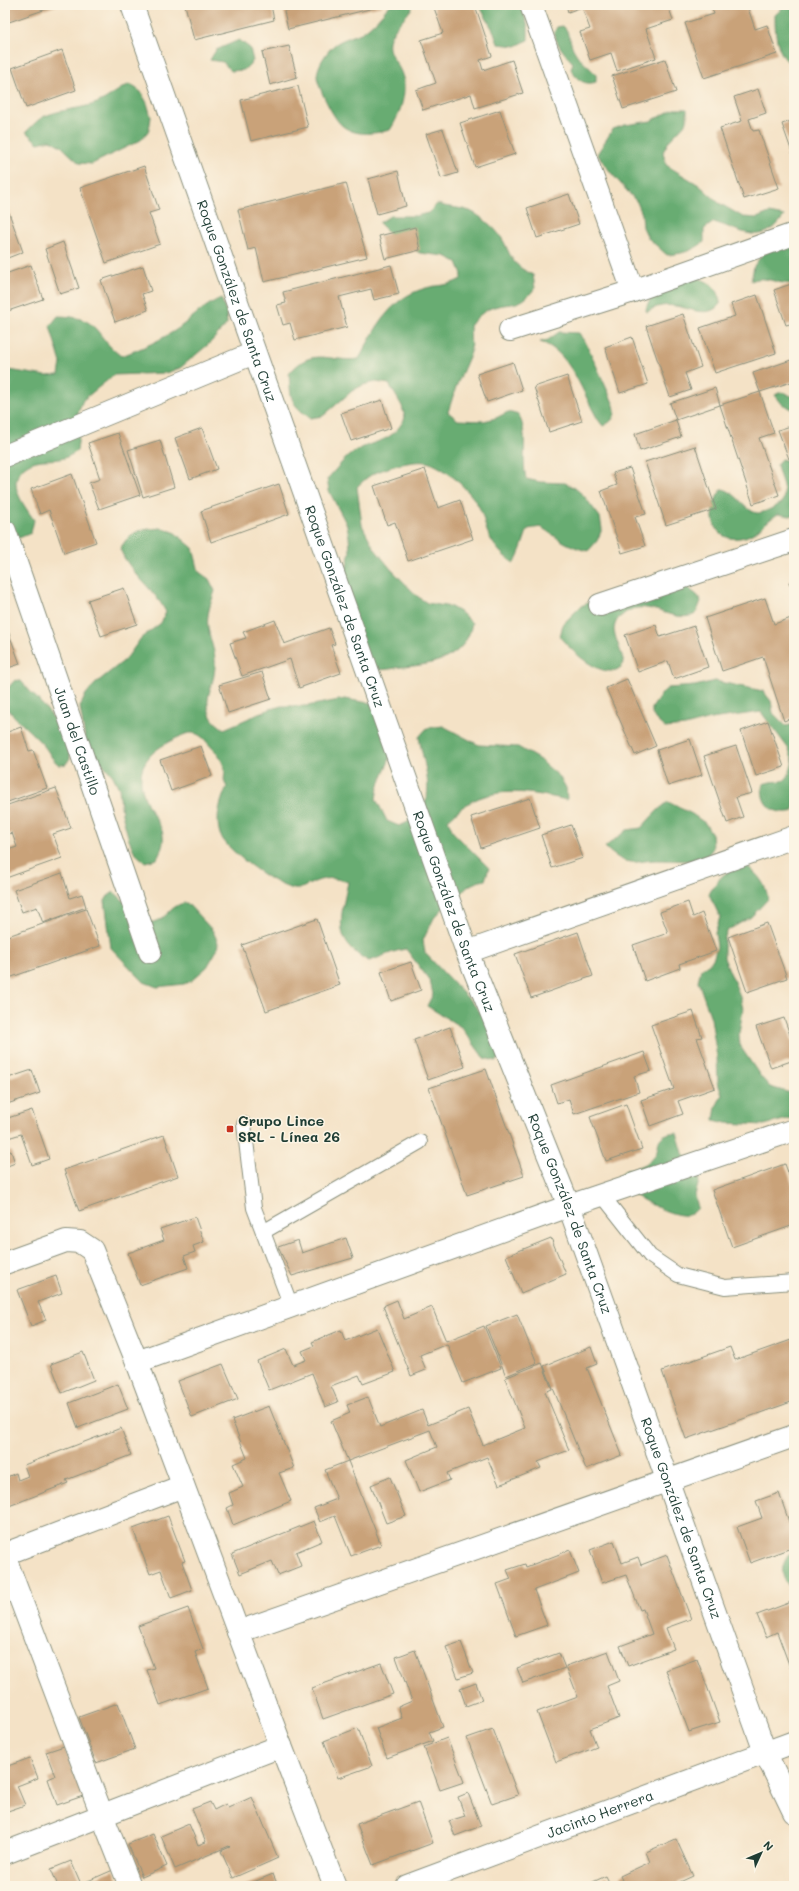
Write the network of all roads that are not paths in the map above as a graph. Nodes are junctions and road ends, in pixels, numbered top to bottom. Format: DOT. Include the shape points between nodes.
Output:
graph roads {
  1 [pos="132,5"];
  2 [pos="531,5"];
  3 [pos="794,234"];
  4 [pos="633,291"];
  5 [pos="510,330"];
  6 [pos="254,353"];
  7 [pos="5,456"];
  8 [pos="5,531"];
  9 [pos="794,540"];
  10 [pos="600,604"];
  11 [pos="794,837"];
  12 [pos="150,952"];
  13 [pos="467,952"];
  14 [pos="244,1124"];
  15 [pos="794,1130"];
  16 [pos="420,1142"];
  17 [pos="602,1195"];
  18 [pos="569,1206"];
  19 [pos="263,1232"];
  20 [pos="5,1263"];
  21 [pos="794,1282"];
  22 [pos="290,1306"];
  23 [pos="137,1362"];
  24 [pos="794,1436"];
  25 [pos="668,1480"];
  26 [pos="183,1486"];
  27 [pos="5,1554"];
  28 [pos="5,1558"];
  29 [pos="238,1632"];
  30 [pos="794,1742"];
  31 [pos="281,1746"];
  32 [pos="765,1752"];
  33 [pos="794,1812"];
  34 [pos="102,1815"];
  35 [pos="5,1853"];
  36 [pos="130,1886"];
  37 [pos="335,1886"];
  38 [pos="407,1886"];
  1 -- 6 [label="street, Roque González de Santa Cruz"];
  2 -- 4 [label="street"];
  3 -- 4 [label="street"];
  4 -- 5 [label="street"];
  6 -- 7 [label="street"];
  6 -- 13 [label="street, Roque González de Santa Cruz"];
  8 -- 12 [label="street, Juan del Castillo"];
  9 -- 10 [label="street"];
  11 -- 13 [label="street"];
  13 -- 18 [label="street, Roque González de Santa Cruz"];
  14 -- 19 [label="lane" via="254,1208"];
  15 -- 17 [label="street"];
  16 -- 19 [label="lane"];
  17 -- 18 [label="street"];
  17 -- 21 [label="lane" via="650,1256 678,1276 725,1287"];
  18 -- 22 [label="street"];
  18 -- 25 [label="street, Roque González de Santa Cruz"];
  19 -- 22 [label="lane"];
  20 -- 23 [label="street" via="66,1241 80,1242 92,1250"];
  22 -- 23 [label="street"];
  23 -- 26 [label="street"];
  24 -- 25 [label="street"];
  25 -- 29 [label="street"];
  25 -- 32 [label="street, Roque González de Santa Cruz"];
  26 -- 27 [label="street"];
  26 -- 29 [label="street"];
  28 -- 34 [label="street"];
  29 -- 31 [label="street"];
  30 -- 32 [label="street, Jacinto Herrera"];
  31 -- 34 [label="street"];
  31 -- 37 [label="street"];
  32 -- 33 [label="street, Roque González de Santa Cruz"];
  32 -- 38 [label="street, Jacinto Herrera"];
  34 -- 35 [label="street"];
  34 -- 36 [label="street"];
}
